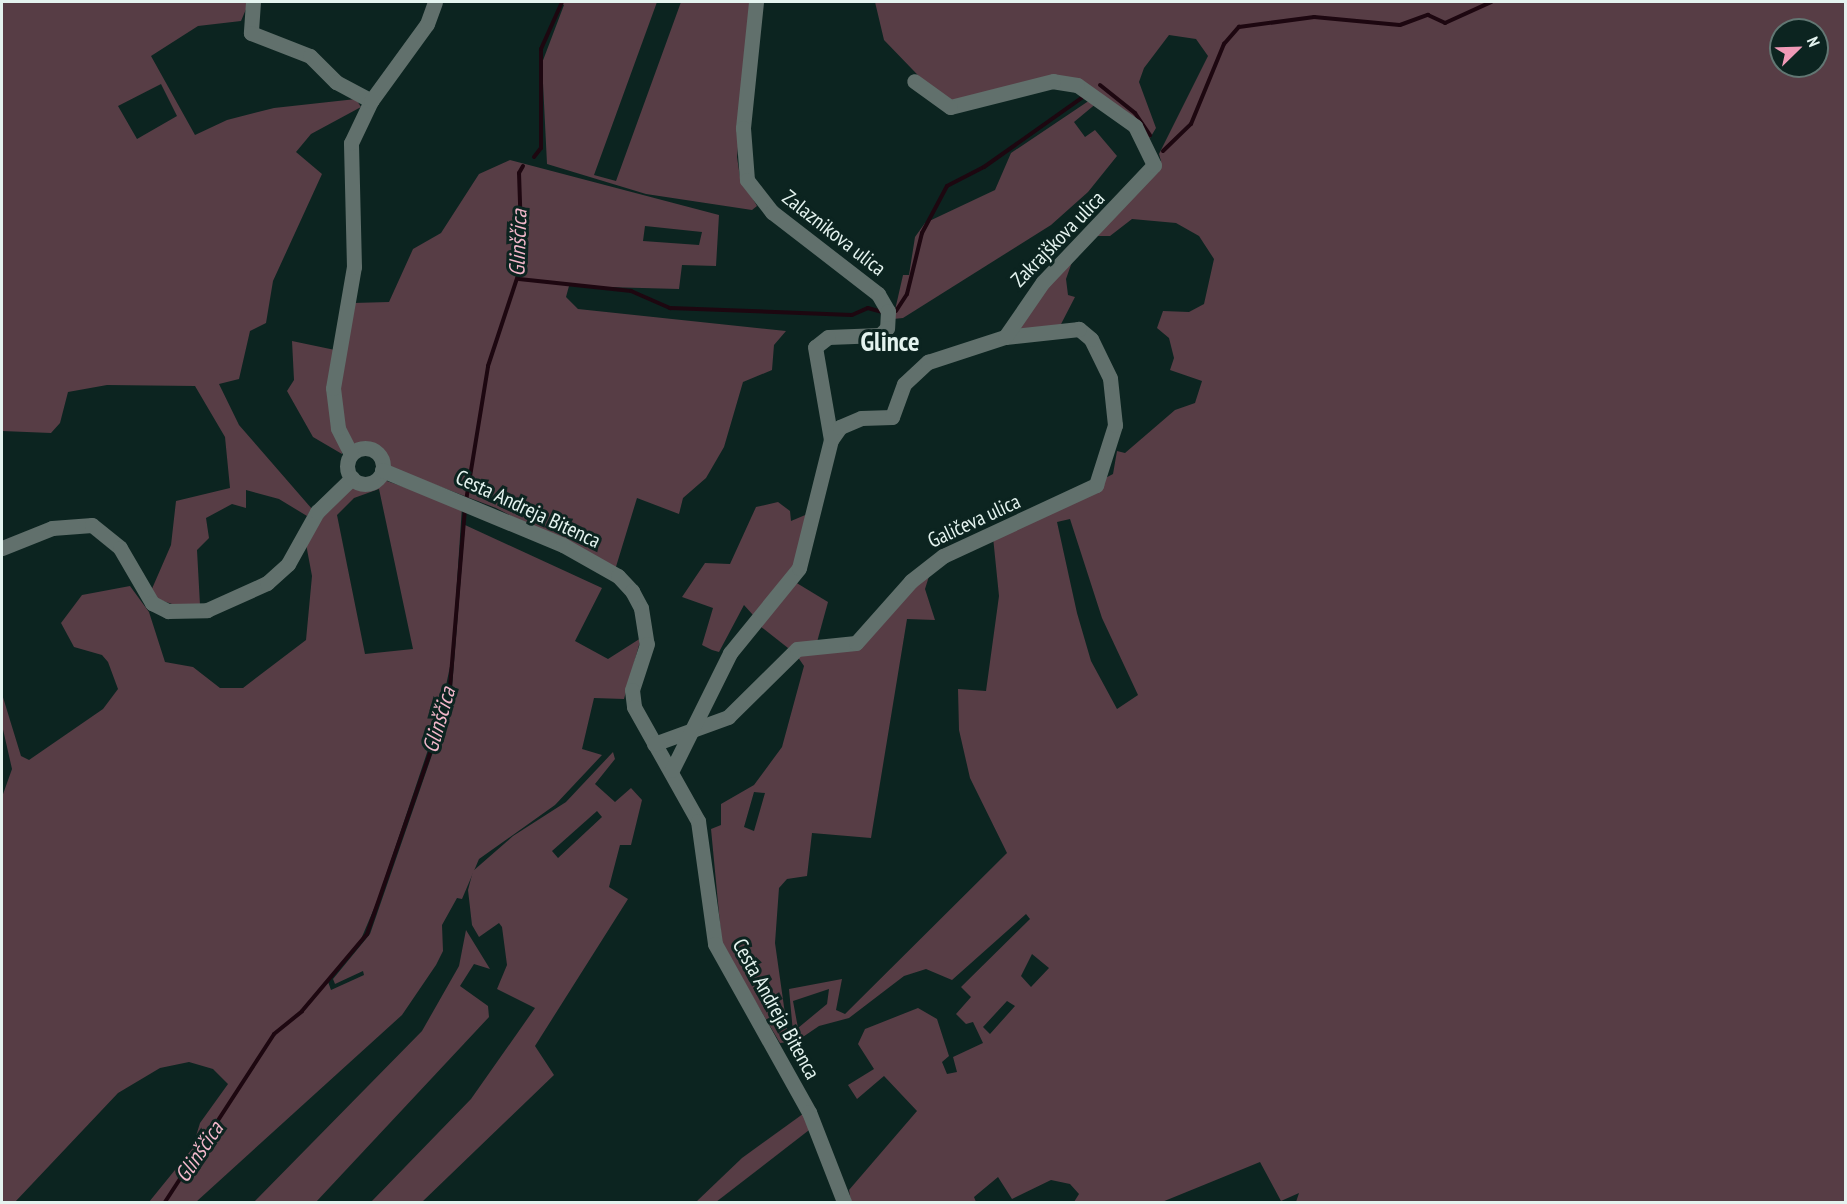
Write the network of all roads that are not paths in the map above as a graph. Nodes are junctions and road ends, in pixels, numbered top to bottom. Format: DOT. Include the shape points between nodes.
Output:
graph roads {
  1 [pos="253,2"];
  2 [pos="435,2"];
  3 [pos="756,2"];
  4 [pos="914,81"];
  5 [pos="371,101"];
  6 [pos="1005,337"];
  7 [pos="831,440"];
  8 [pos="351,454"];
  9 [pos="382,470"];
  10 [pos="352,478"];
  11 [pos="2,548"];
  12 [pos="685,736"];
  13 [pos="654,744"];
  14 [pos="672,770"];
  15 [pos="844,1203"];
  1 -- 5 [label="street" via="251,33 310,56 336,82"];
  2 -- 5 [label="street" via="427,24"];
  3 -- 7 [label="street, Zalaznikova ulica" via="741,162 747,180 785,224 878,294 888,311 887,328 880,335 828,337 815,347"];
  4 -- 6 [label="street, Zakrajškova ulica" via="950,106 1053,81 1077,85 1135,126 1152,152 1154,165 1043,282"];
  5 -- 8 [label="street" via="351,143 354,267 333,388 338,428"];
  6 -- 7 [label="street" via="928,362 904,384 892,417 851,421"];
  6 -- 12 [label="street, Galičeva ulica" via="1080,329 1091,339 1110,378 1115,425 1096,485 943,556 911,581 856,643 797,648 744,705"];
  7 -- 12 [label="street" via="799,568 730,653"];
  8 -- 9 [label="street" via="365,447 376,451"];
  8 -- 10 [label="street" via="347,467"];
  9 -- 10 [label="street" via="368,484"];
  9 -- 13 [label="street, Cesta Andreja Bitenca" via="481,508 563,545 618,576 641,608 646,644 632,690 634,706"];
  10 -- 11 [label="street" via="317,512 288,564 267,583 207,610 168,611 152,603 120,548 92,525 52,528"];
  12 -- 13 [label="street"];
  12 -- 14 [label="street"];
  13 -- 14 [label="street, Cesta Andreja Bitenca"];
  14 -- 15 [label="street, Cesta Andreja Bitenca" via="698,821 715,944 805,1103"];
}
